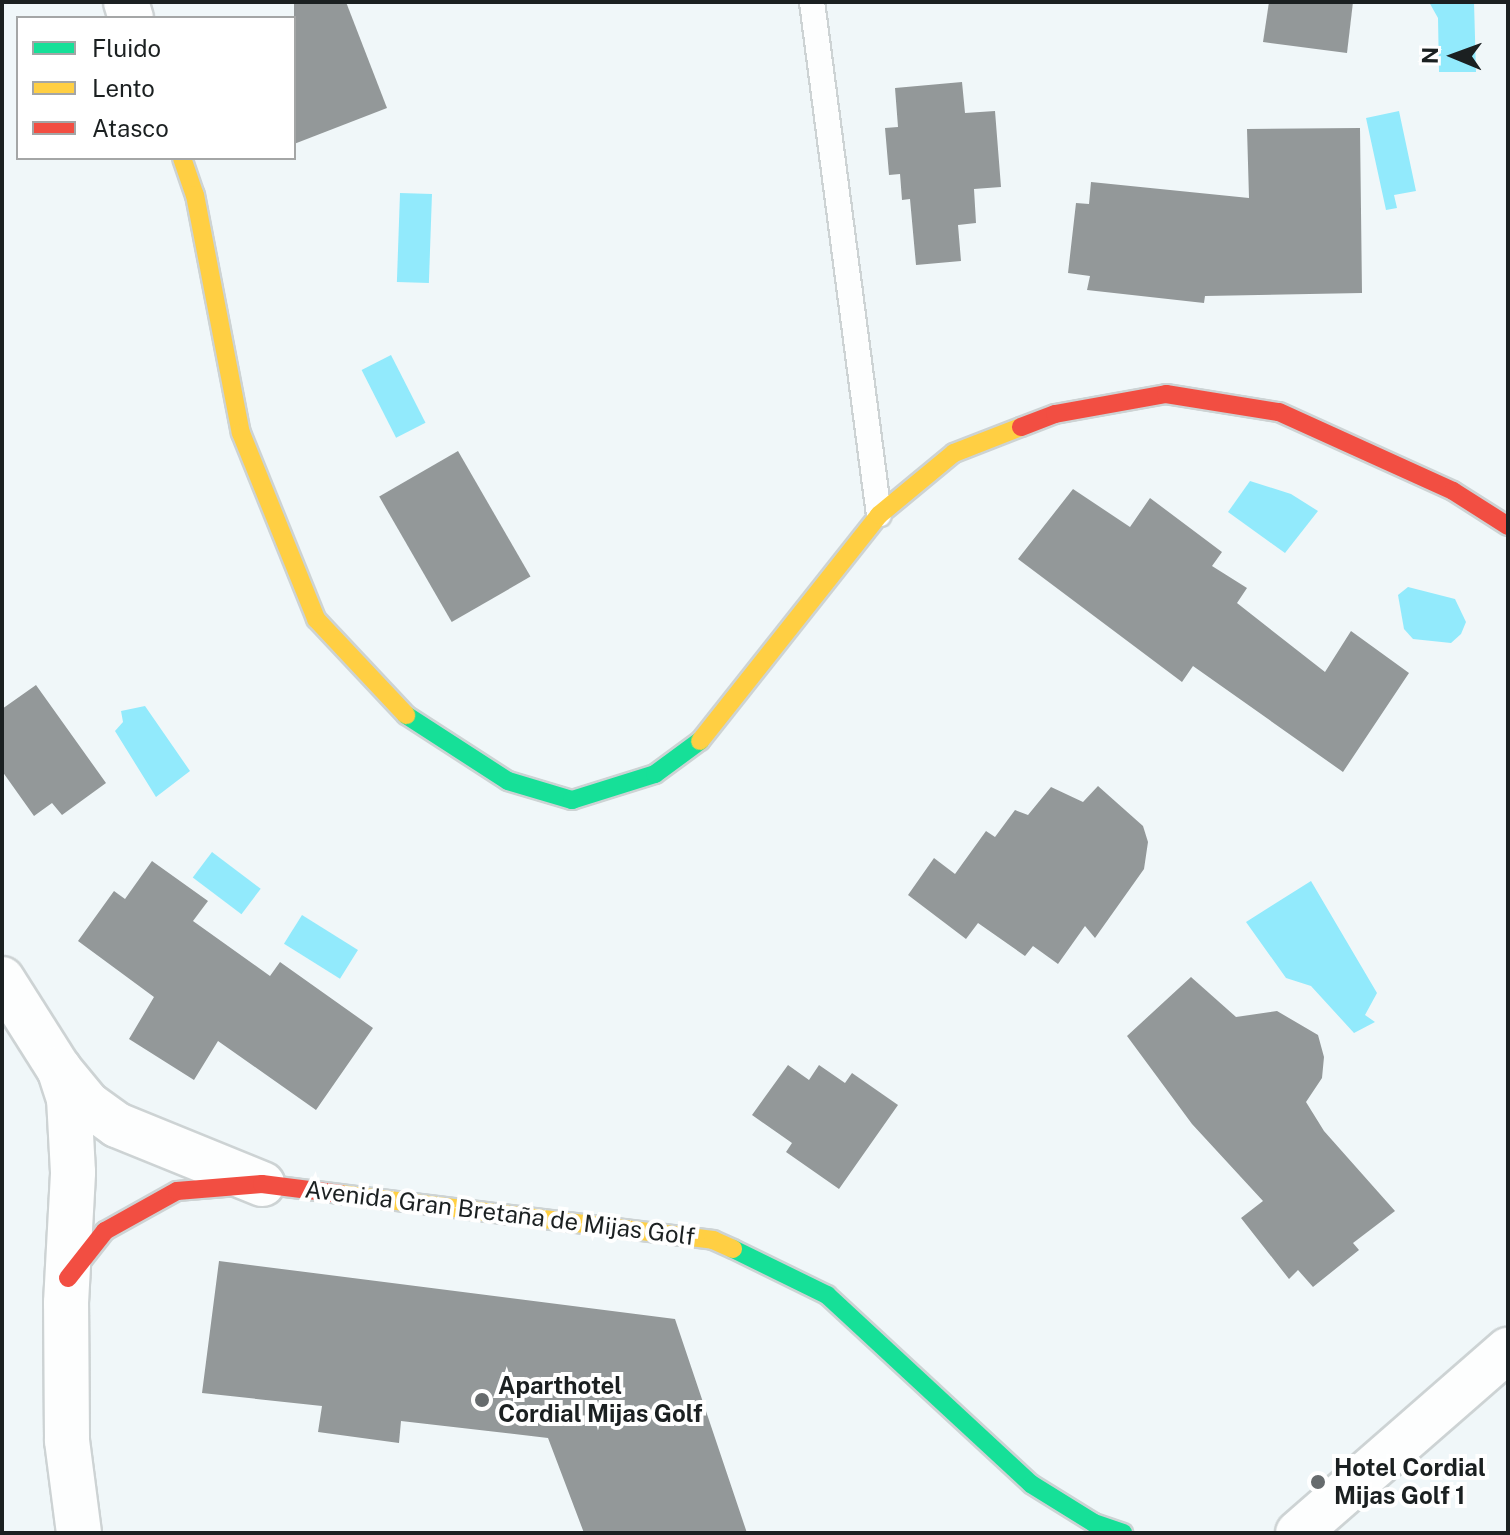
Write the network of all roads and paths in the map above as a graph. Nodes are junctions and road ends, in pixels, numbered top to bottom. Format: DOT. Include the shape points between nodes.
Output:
graph roads {
  1 [pos="812,2"];
  2 [pos="183,160"];
  3 [pos="879,515"];
  4 [pos="1508,526"];
  5 [pos="2,979"];
  6 [pos="59,1069"];
  7 [pos="262,1184"];
  8 [pos="68,1278"];
  9 [pos="1508,1350"];
  10 [pos="1031,1484"];
  11 [pos="79,1533"];
  12 [pos="1065,1533"];
  13 [pos="1123,1533"];
  14 [pos="1298,1533"];
  1 -- 3 [label="lane"];
  2 -- 3 [label="street" via="195,195 241,433 316,619 401,712 508,781 572,800 655,774 703,739"];
  3 -- 4 [label="street" via="954,453 1055,414 1166,394 1279,412 1453,491"];
  5 -- 6 [label="street"];
  6 -- 7 [label="street" via="88,1104 117,1125"];
  6 -- 8 [label="street" via="69,1099 73,1172"];
  7 -- 8 [label="street, Avenida Gran Bretaña de Mijas Golf" via="177,1191 152,1203 105,1231"];
  7 -- 10 [label="street, Avenida Gran Bretaña de Mijas Golf" via="713,1240 827,1295"];
  8 -- 11 [label="street" via="67,1440"];
  9 -- 14 [label="street"];
  10 -- 12 [label="street"];
  10 -- 13 [label="street, Avenida Gran Bretaña de Mijas Golf" via="1094,1523"];
}
